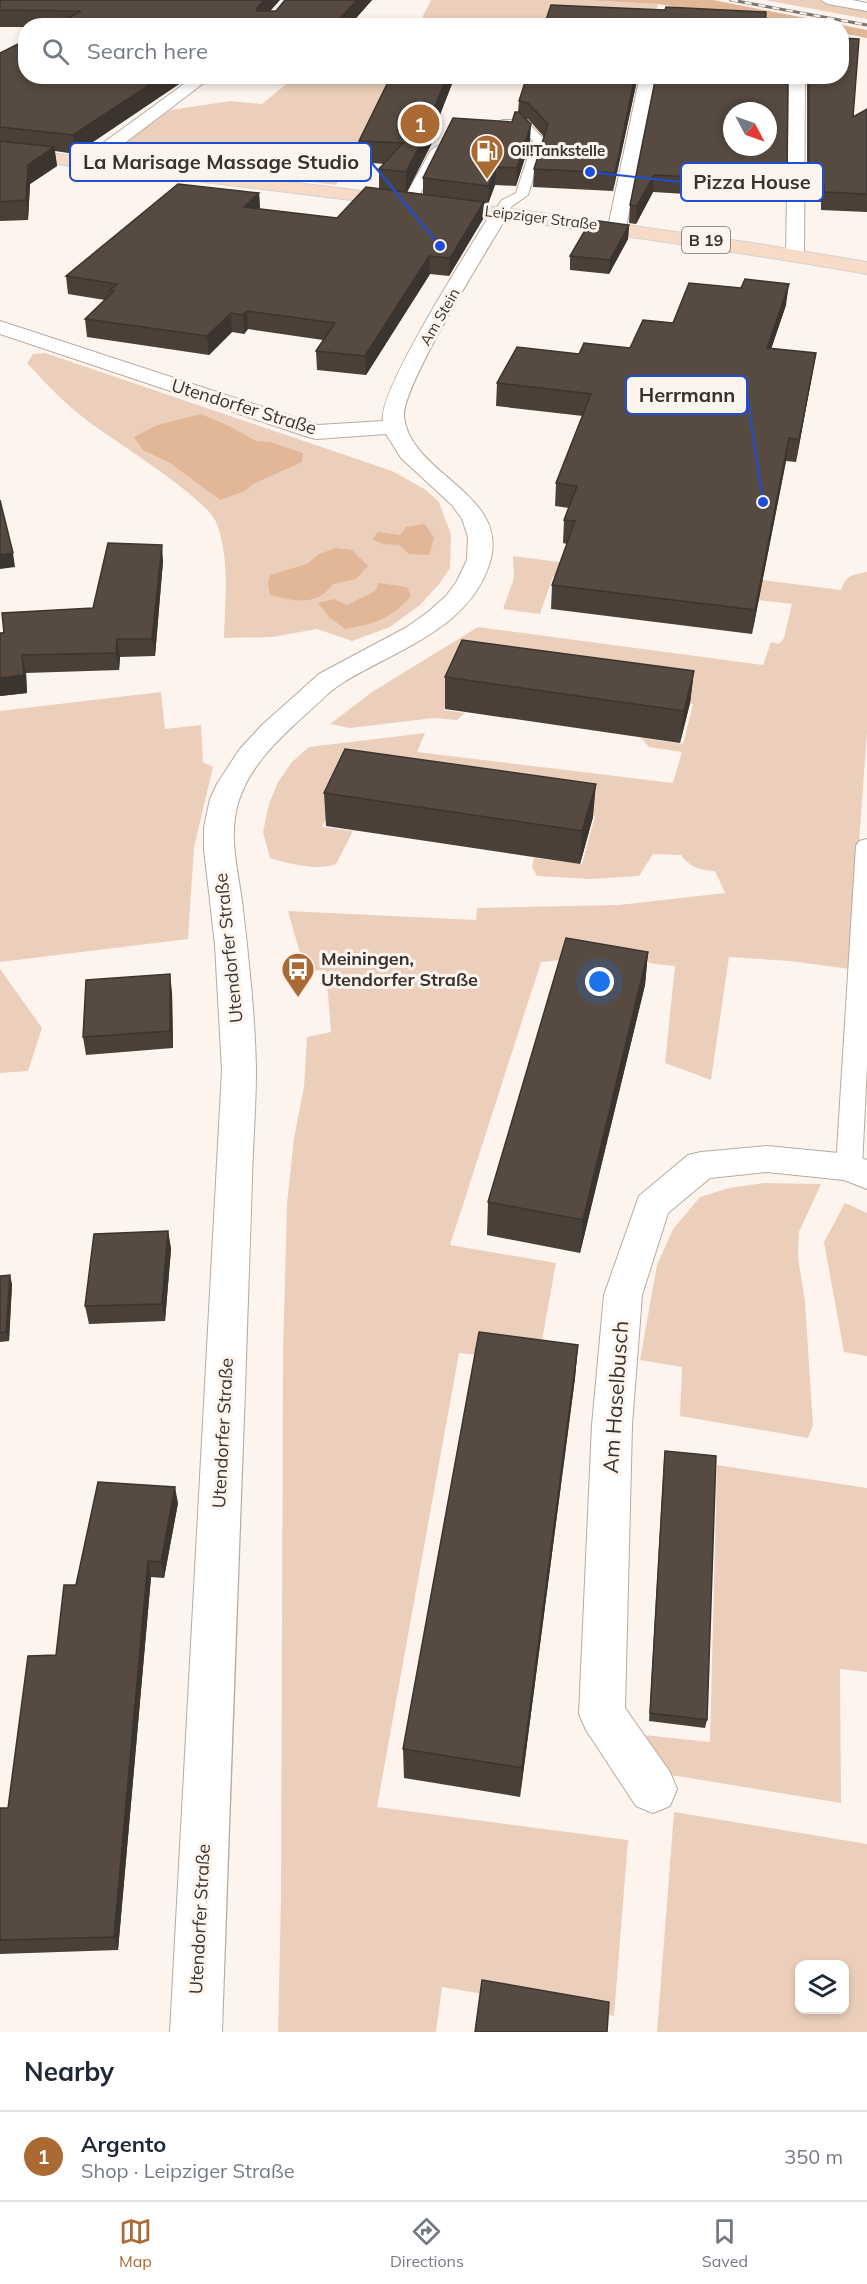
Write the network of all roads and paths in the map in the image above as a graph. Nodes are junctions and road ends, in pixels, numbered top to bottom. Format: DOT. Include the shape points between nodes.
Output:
graph roads {
  1 [pos="828,0"];
  2 [pos="867,6"];
  3 [pos="195,84"];
  4 [pos="646,84"];
  5 [pos="797,84"];
  6 [pos="493,123"];
  7 [pos="441,142"];
  8 [pos="0,152"];
  9 [pos="87,163"];
  10 [pos="412,198"];
  11 [pos="500,213"];
  12 [pos="617,227"];
  13 [pos="795,255"];
  14 [pos="867,268"];
  15 [pos="0,327"];
  16 [pos="394,427"];
  17 [pos="867,846"];
  18 [pos="858,1171"];
  19 [pos="653,1789"];
  20 [pos="196,2032"];
  1 -- 2 [label="street"];
  3 -- 9 [label="street"];
  4 -- 12 [label="street, Leipziger Straße"];
  5 -- 13 [label="street"];
  6 -- 11 [label="lane" via="522,124 539,140 522,195 507,203"];
  7 -- 10 [label="lane"];
  8 -- 9 [label="main road, Leipziger Straße / B 19"];
  9 -- 10 [label="main road, Leipziger Straße / B 19"];
  10 -- 11 [label="main road, Leipziger Straße / B 19"];
  11 -- 12 [label="main road, Leipziger Straße / B 19"];
  11 -- 16 [label="street, Am Stein" via="396,399"];
  12 -- 13 [label="main road, Leipziger Straße / B 19"];
  13 -- 14 [label="main road, Leipziger Straße / B 19"];
  15 -- 16 [label="street, Utendorfer Straße" via="316,432"];
  16 -- 20 [label="street, Utendorfer Straße" via="406,447 473,518 481,548 472,576 449,610 326,681 279,724 248,755 232,779 220,816 217,854 225,882 239,1070"];
  17 -- 18 [label="lane, Am Haselbusch"];
  18 -- 19 [label="street, Am Haselbusch" via="767,1159 701,1165 652,1206 623,1295 612,1425 603,1714"];
}
